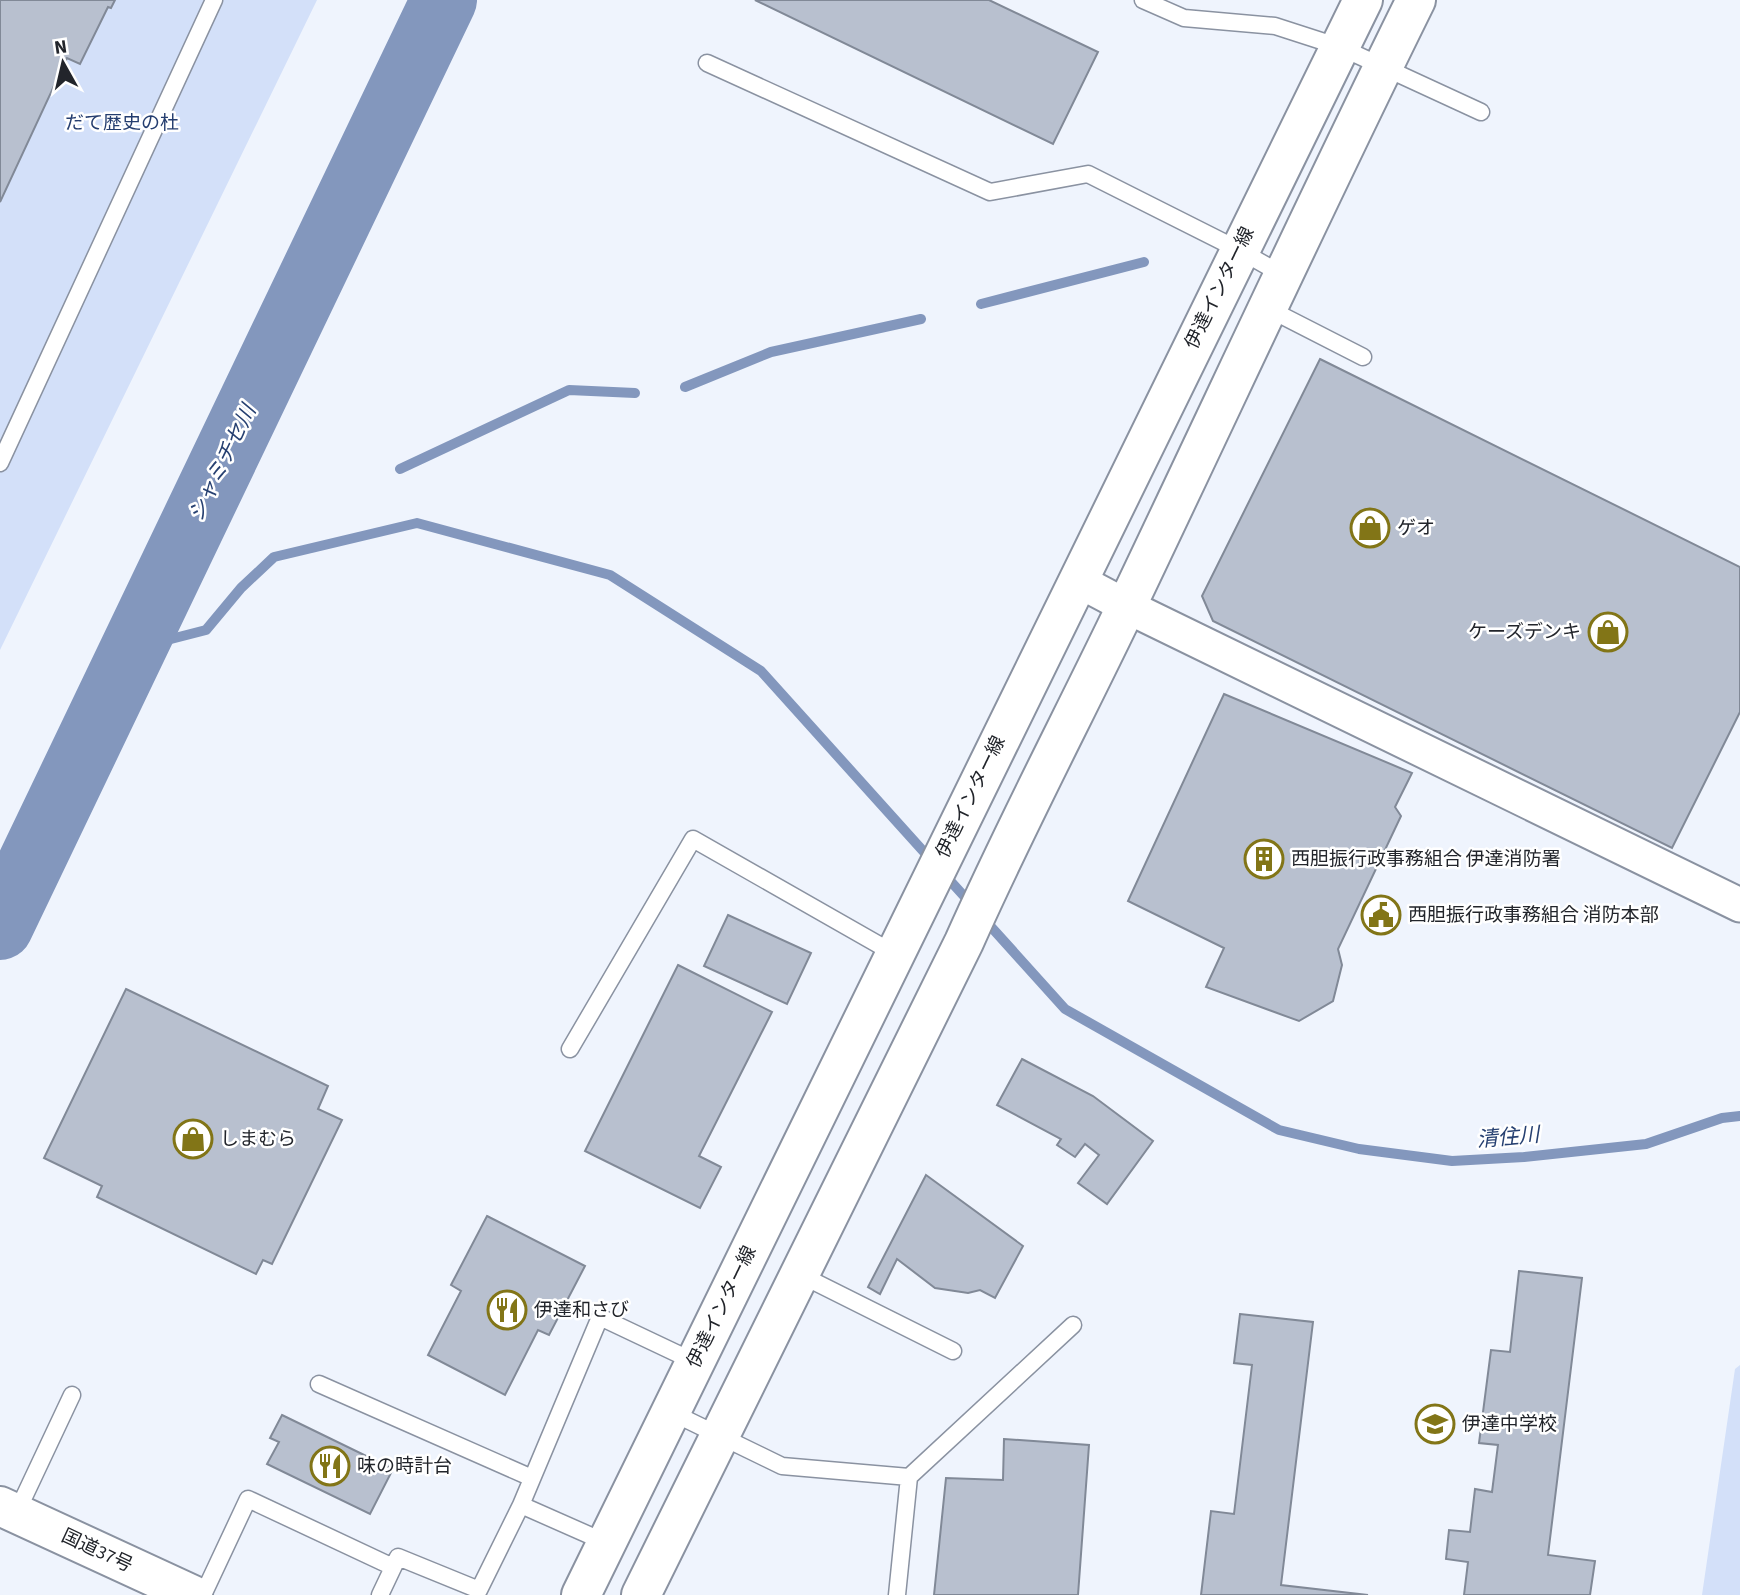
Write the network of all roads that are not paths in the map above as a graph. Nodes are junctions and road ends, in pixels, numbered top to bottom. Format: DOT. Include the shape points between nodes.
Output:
graph roads {
  1 [pos="214,0"];
  2 [pos="1143,0"];
  3 [pos="1363,0"];
  4 [pos="1416,0"];
  5 [pos="1340,47"];
  6 [pos="707,63"];
  7 [pos="1383,66"];
  8 [pos="1481,112"];
  9 [pos="1239,250"];
  10 [pos="1275,291"];
  11 [pos="1363,357"];
  12 [pos="2,455"];
  13 [pos="1077,580"];
  14 [pos="1126,606"];
  15 [pos="1740,905"];
  16 [pos="895,954"];
  17 [pos="570,1049"];
  18 [pos="799,1274"];
  19 [pos="1073,1325"];
  20 [pos="953,1351"];
  21 [pos="695,1362"];
  22 [pos="319,1384"];
  23 [pos="72,1395"];
  24 [pos="671,1412"];
  25 [pos="720,1435"];
  26 [pos="909,1477"];
  27 [pos="532,1478"];
  28 [pos="521,1505"];
  29 [pos="8,1510"];
  30 [pos="607,1543"];
  31 [pos="393,1567"];
  32 [pos="193,1595"];
  33 [pos="203,1595"];
  34 [pos="380,1595"];
  35 [pos="581,1595"];
  36 [pos="641,1595"];
  37 [pos="897,1595"];
  1 -- 12 [label="lane"];
  2 -- 5 [label="lane" via="1184,18 1275,26"];
  3 -- 5 [label="main road, 伊達インター線"];
  4 -- 7 [label="main road"];
  5 -- 7 [label="lane"];
  5 -- 9 [label="main road, 伊達インター線"];
  6 -- 9 [label="lane" via="990,192 1088,174"];
  7 -- 8 [label="lane"];
  7 -- 10 [label="main road"];
  9 -- 10 [label="lane"];
  9 -- 13 [label="main road, 伊達インター線"];
  10 -- 11 [label="lane"];
  10 -- 14 [label="main road"];
  13 -- 14 [label="street"];
  13 -- 16 [label="main road, 伊達インター線"];
  14 -- 15 [label="street"];
  14 -- 18 [label="main road"];
  16 -- 17 [label="lane" via="693,839"];
  16 -- 21 [label="main road, 伊達インター線"];
  18 -- 20 [label="lane"];
  18 -- 25 [label="main road"];
  19 -- 26 [label="lane"];
  21 -- 24 [label="main road, 伊達インター線"];
  21 -- 27 [label="lane" via="600,1317"];
  22 -- 27 [label="lane"];
  23 -- 29 [label="lane"];
  24 -- 25 [label="lane"];
  24 -- 30 [label="main road, 伊達インター線"];
  25 -- 26 [label="lane" via="782,1466"];
  25 -- 36 [label="main road"];
  26 -- 37 [label="lane"];
  27 -- 28 [label="lane"];
  28 -- 30 [label="lane"];
  28 -- 31 [label="lane" via="479,1590 398,1557"];
  29 -- 32 [label="main road, 国道37号"];
  30 -- 35 [label="main road, 伊達インター線"];
  31 -- 33 [label="lane" via="248,1500"];
  31 -- 34 [label="lane"];
}
